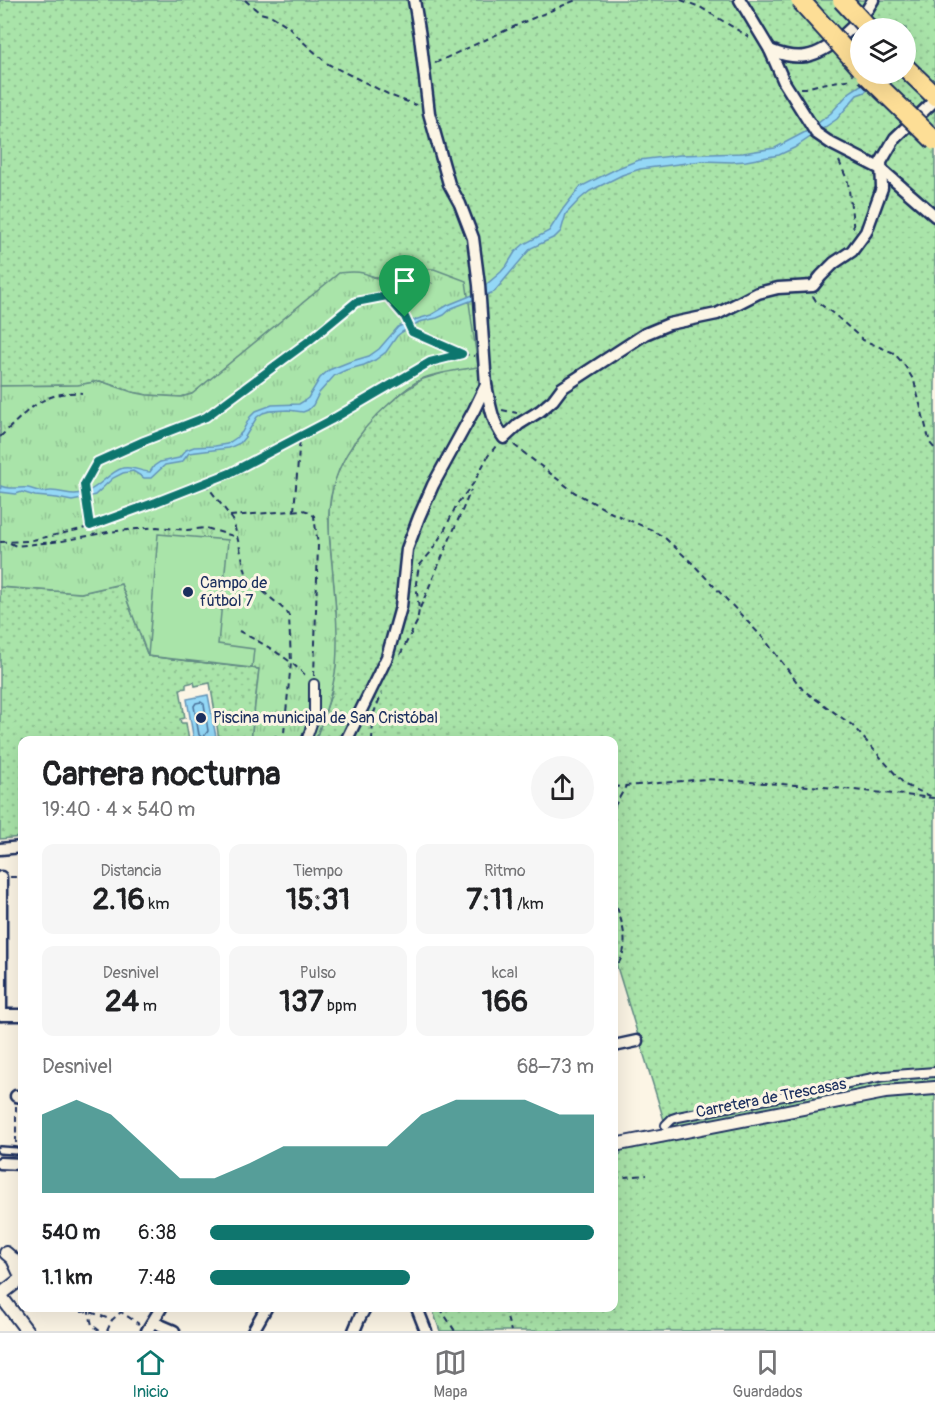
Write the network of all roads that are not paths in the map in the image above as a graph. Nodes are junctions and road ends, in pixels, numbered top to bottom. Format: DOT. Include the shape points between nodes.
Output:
graph roads {
  1 [pos="414,0"];
  2 [pos="740,0"];
  3 [pos="800,0"];
  4 [pos="842,0"];
  5 [pos="873,0"];
  6 [pos="859,18"];
  7 [pos="770,50"];
  8 [pos="850,60"];
  9 [pos="916,78"];
  10 [pos="873,84"];
  11 [pos="935,98"];
  12 [pos="935,141"];
  13 [pos="881,169"];
  14 [pos="935,216"];
  15 [pos="486,385"];
  16 [pos="314,684"];
  17 [pos="308,736"];
  18 [pos="348,736"];
  19 [pos="18,847"];
  20 [pos="0,849"];
  21 [pos="1,877"];
  22 [pos="1,1015"];
  23 [pos="18,1015"];
  24 [pos="637,1041"];
  25 [pos="618,1045"];
  26 [pos="935,1072"];
  27 [pos="935,1088"];
  28 [pos="666,1125"];
  29 [pos="618,1144"];
  30 [pos="0,1150"];
  31 [pos="16,1151"];
  32 [pos="0,1163"];
  33 [pos="18,1164"];
  34 [pos="3,1253"];
  35 [pos="18,1254"];
  36 [pos="18,1269"];
  37 [pos="18,1279"];
  38 [pos="0,1295"];
  39 [pos="159,1312"];
  40 [pos="264,1312"];
  41 [pos="363,1312"];
  42 [pos="419,1312"];
  43 [pos="150,1326"];
  44 [pos="22,1330"];
  45 [pos="174,1331"];
  46 [pos="253,1331"];
  47 [pos="354,1331"];
  48 [pos="426,1331"];
  1 -- 15 [label="street" via="429,112 449,184 472,238"];
  2 -- 7 [label="street"];
  3 -- 8 [label="highway, bridge"];
  4 -- 6 [label="highway, bridge"];
  5 -- 7 [label="street" via="849,29 816,54 789,57"];
  7 -- 13 [label="street" via="786,86 816,133"];
  9 -- 11 [label="highway"];
  10 -- 12 [label="highway, bridge"];
  11 -- 13 [label="street" via="895,138"];
  13 -- 14 [label="street"];
  13 -- 15 [label="street" via="882,188 866,232 852,252 834,263 813,286 758,293 717,314 669,324 645,334 562,388 554,400 504,438 492,418"];
  15 -- 18 [label="street" via="419,517 407,549 401,607 391,645"];
  16 -- 17 [label="street" via="314,718"];
  19 -- 20 [label="street"];
  21 -- 22 [label="street"];
  22 -- 23 [label="street"];
  24 -- 25 [label="street"];
  26 -- 28 [label="street" via="878,1077 672,1119"];
  27 -- 29 [label="street, Carretera de Trescasas" via="885,1092"];
  30 -- 31 [label="lane"];
  32 -- 33 [label="street"];
  34 -- 35 [label="street"];
  34 -- 36 [label="street"];
  37 -- 38 [label="street"];
  38 -- 44 [label="street"];
  39 -- 43 [label="street"];
  40 -- 46 [label="street"];
  41 -- 47 [label="street"];
  42 -- 48 [label="street"];
  43 -- 45 [label="street"];
}
